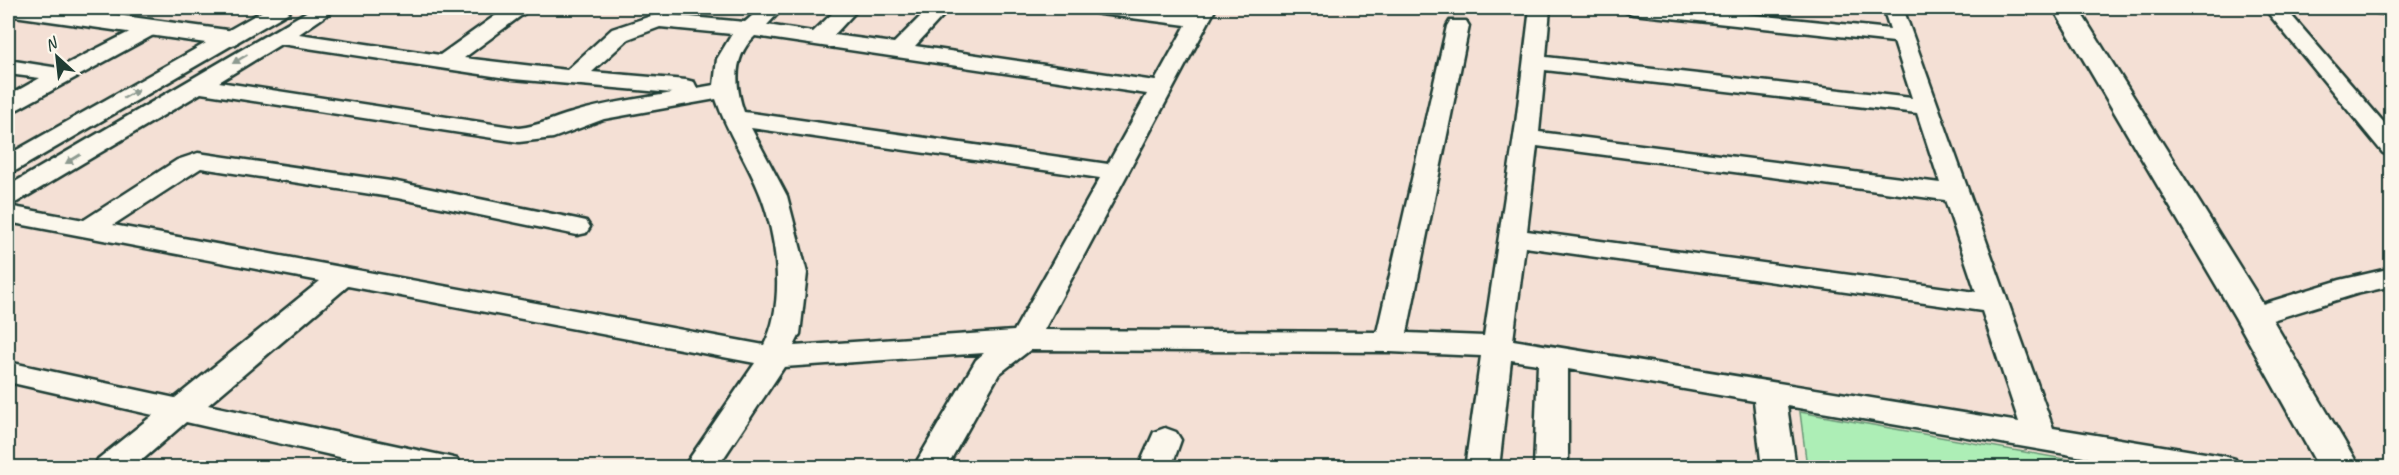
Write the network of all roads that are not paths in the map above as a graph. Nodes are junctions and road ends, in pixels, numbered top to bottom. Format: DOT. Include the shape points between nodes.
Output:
graph roads {
  1 [pos="14,8"];
  2 [pos="19,8"];
  3 [pos="262,8"];
  4 [pos="282,8"];
  5 [pos="327,8"];
  6 [pos="519,8"];
  7 [pos="773,8"];
  8 [pos="849,8"];
  9 [pos="940,8"];
  10 [pos="1100,8"];
  11 [pos="1540,8"];
  12 [pos="1633,8"];
  13 [pos="1893,8"];
  14 [pos="2065,8"];
  15 [pos="2274,8"];
  16 [pos="2379,8"];
  17 [pos="2391,9"];
  18 [pos="8,14"];
  19 [pos="1202,14"];
  20 [pos="1458,26"];
  21 [pos="151,27"];
  22 [pos="235,29"];
  23 [pos="750,29"];
  24 [pos="277,37"];
  25 [pos="1903,37"];
  26 [pos="818,39"];
  27 [pos="899,51"];
  28 [pos="444,62"];
  29 [pos="1536,62"];
  30 [pos="8,67"];
  31 [pos="62,75"];
  32 [pos="574,76"];
  33 [pos="196,85"];
  34 [pos="1163,89"];
  35 [pos="725,90"];
  36 [pos="8,105"];
  37 [pos="1926,107"];
  38 [pos="734,118"];
  39 [pos="1528,138"];
  40 [pos="2391,148"];
  41 [pos="8,165"];
  42 [pos="1117,173"];
  43 [pos="1955,193"];
  44 [pos="8,197"];
  45 [pos="8,214"];
  46 [pos="577,227"];
  47 [pos="89,229"];
  48 [pos="1513,237"];
  49 [pos="342,277"];
  50 [pos="2391,277"];
  51 [pos="1992,303"];
  52 [pos="2253,316"];
  53 [pos="1024,340"];
  54 [pos="1390,342"];
  55 [pos="1495,347"];
  56 [pos="775,357"];
  57 [pos="1553,358"];
  58 [pos="8,372"];
  59 [pos="1769,393"];
  60 [pos="183,409"];
  61 [pos="2040,438"];
  62 [pos="110,468"];
  63 [pos="445,468"];
  64 [pos="699,468"];
  65 [pos="928,468"];
  66 [pos="1482,468"];
  67 [pos="1551,468"];
  68 [pos="1779,468"];
  69 [pos="2223,468"];
  70 [pos="2340,468"];
  1 -- 2 [label="street"];
  2 -- 18 [label="street"];
  2 -- 21 [label="street"];
  3 -- 22 [label="street"];
  4 -- 22 [label="street"];
  5 -- 24 [label="street"];
  6 -- 28 [label="street"];
  7 -- 23 [label="street"];
  8 -- 26 [label="street"];
  9 -- 27 [label="street"];
  10 -- 19 [label="street"];
  11 -- 29 [label="street"];
  12 -- 25 [label="street"];
  13 -- 25 [label="street"];
  14 -- 52 [label="street"];
  15 -- 40 [label="street"];
  16 -- 17 [label="street"];
  19 -- 34 [label="street"];
  20 -- 54 [label="street"];
  21 -- 22 [label="street"];
  21 -- 31 [label="street"];
  41 -- 22 [label="street, one-way"];
  23 -- 26 [label="street"];
  23 -- 32 [label="street" via="658,20 643,24 620,34"];
  23 -- 35 [label="street" via="728,59"];
  24 -- 28 [label="street"];
  24 -- 33 [label="street, one-way"];
  25 -- 37 [label="street"];
  26 -- 27 [label="street"];
  27 -- 34 [label="street"];
  28 -- 32 [label="street"];
  29 -- 37 [label="street"];
  29 -- 39 [label="street"];
  30 -- 31 [label="street"];
  31 -- 36 [label="street"];
  32 -- 35 [label="street"];
  33 -- 35 [label="street" via="519,135 544,133 604,112"];
  33 -- 44 [label="street, one-way"];
  34 -- 42 [label="street"];
  35 -- 38 [label="street"];
  37 -- 43 [label="street"];
  38 -- 42 [label="street"];
  38 -- 56 [label="street" via="774,196 793,273 784,334"];
  39 -- 43 [label="street"];
  39 -- 48 [label="street"];
  42 -- 53 [label="street"];
  43 -- 51 [label="street"];
  45 -- 47 [label="street"];
  46 -- 47 [label="street" via="397,190 198,160"];
  47 -- 49 [label="street"];
  48 -- 51 [label="street"];
  48 -- 55 [label="street"];
  49 -- 56 [label="street"];
  49 -- 60 [label="street"];
  50 -- 52 [label="street"];
  51 -- 61 [label="street"];
  52 -- 70 [label="street"];
  53 -- 54 [label="street"];
  53 -- 56 [label="street"];
  53 -- 65 [label="street" via="987,367"];
  54 -- 55 [label="street"];
  55 -- 57 [label="street"];
  55 -- 66 [label="street"];
  56 -- 64 [label="street"];
  57 -- 59 [label="street"];
  57 -- 67 [label="street"];
  58 -- 60 [label="street"];
  59 -- 61 [label="street"];
  59 -- 68 [label="street"];
  60 -- 62 [label="street"];
  60 -- 63 [label="street"];
  61 -- 69 [label="street"];
}
